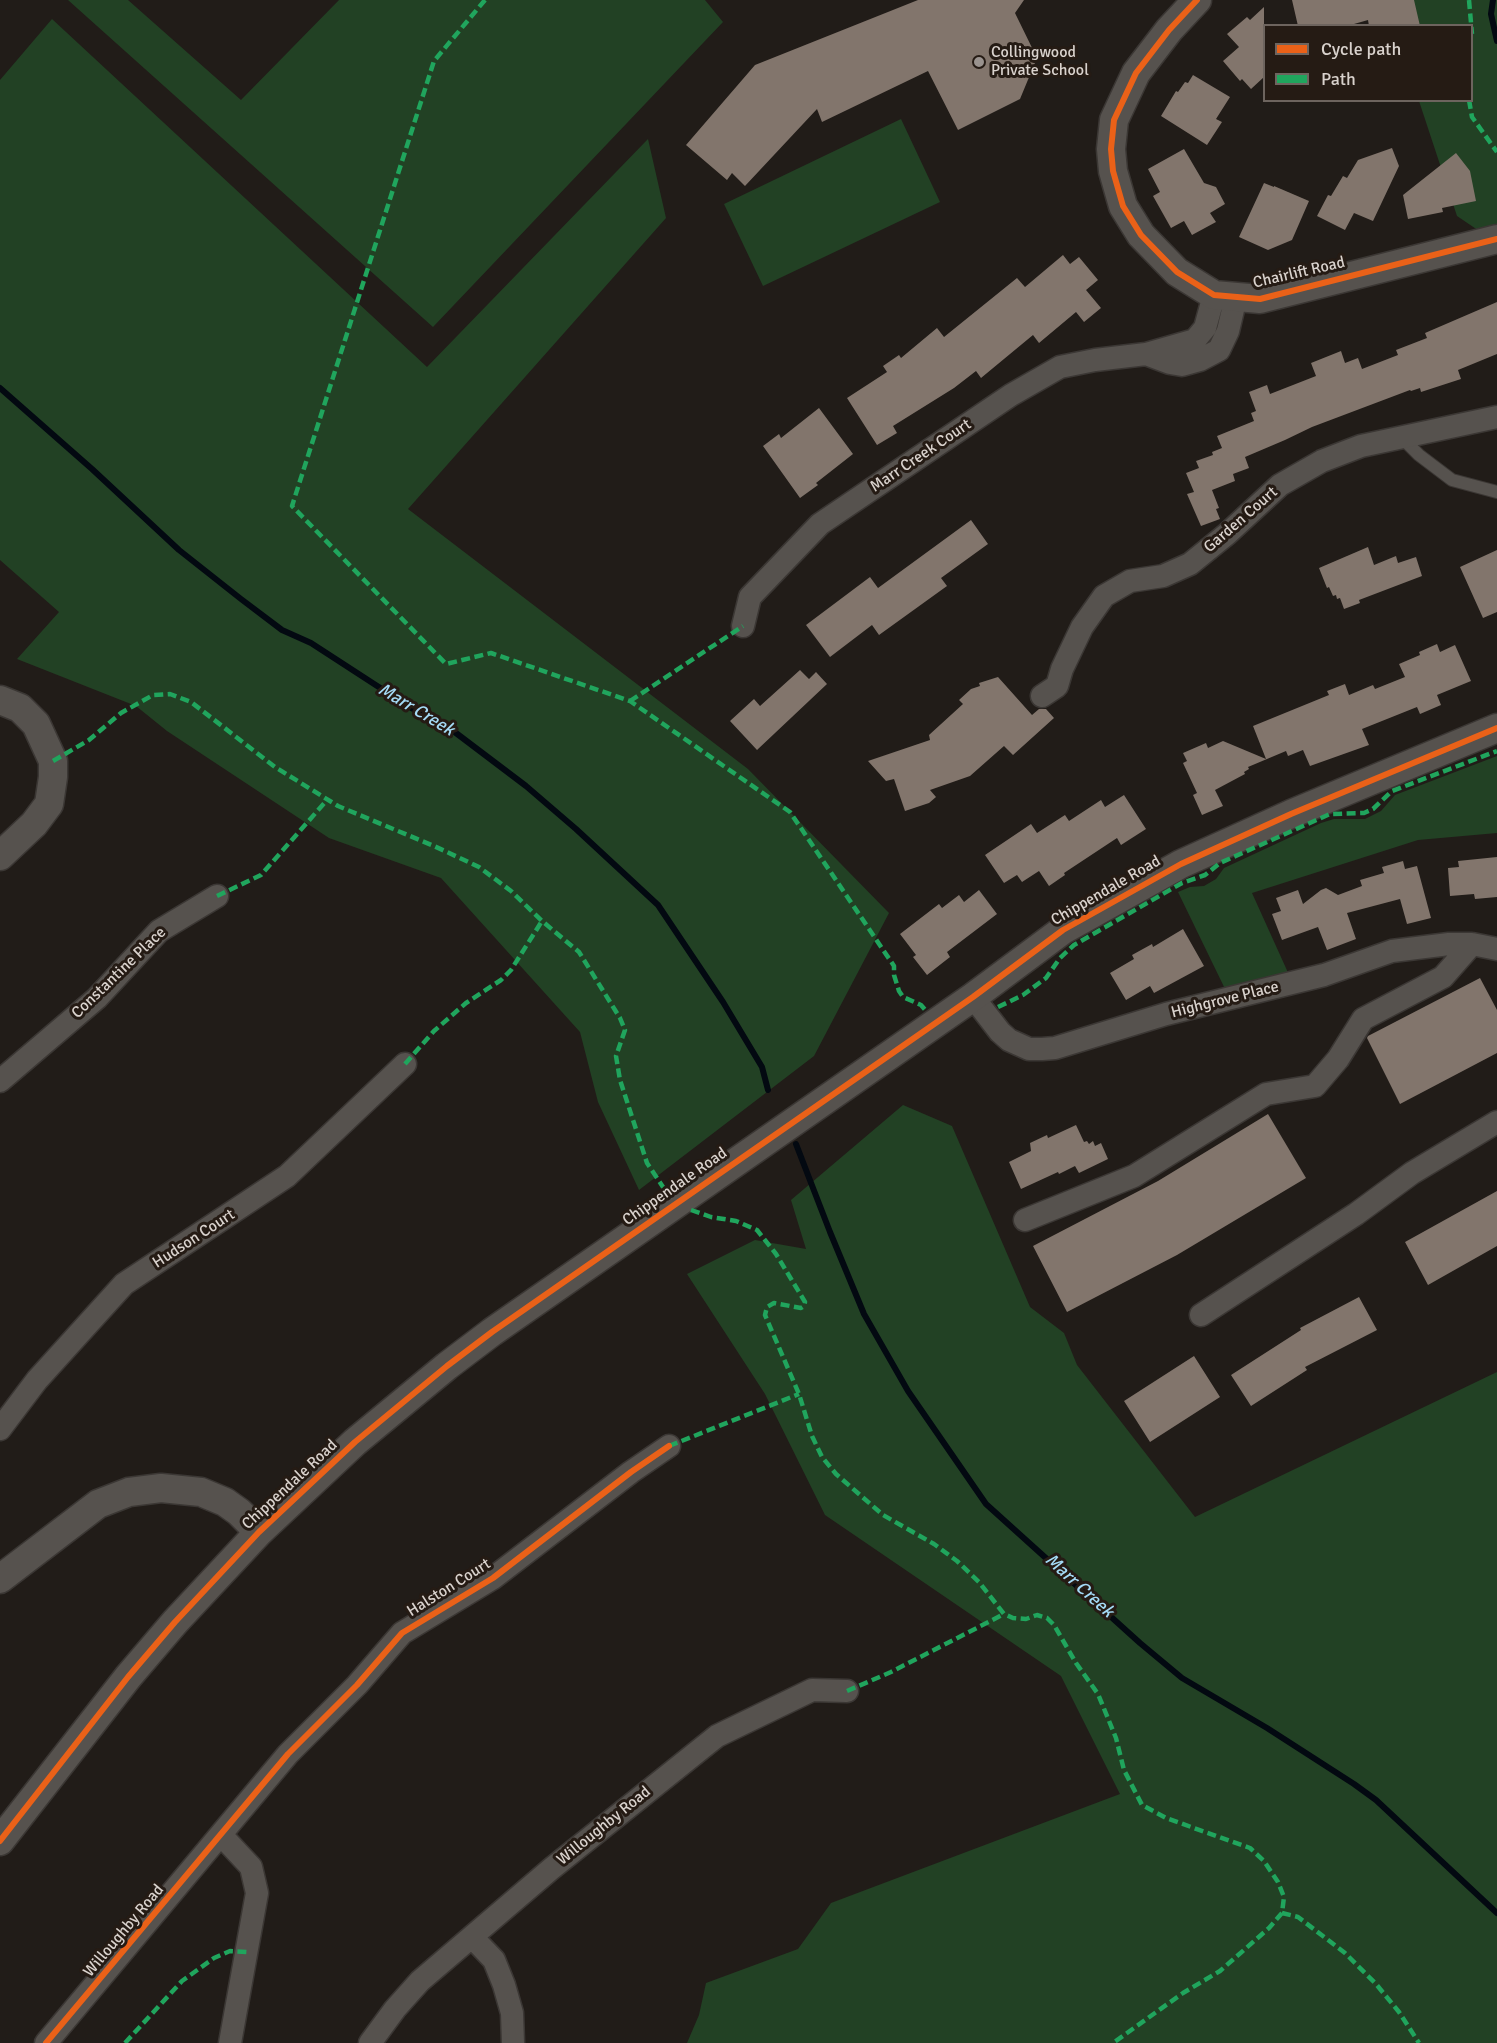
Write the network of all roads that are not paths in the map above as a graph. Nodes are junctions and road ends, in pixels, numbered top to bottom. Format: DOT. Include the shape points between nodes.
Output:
graph roads {
  1 [pos="1197,0"];
  2 [pos="1497,239"];
  3 [pos="1225,296"];
  4 [pos="1497,417"];
  5 [pos="1402,438"];
  6 [pos="1497,492"];
  7 [pos="742,626"];
  8 [pos="1042,696"];
  9 [pos="0,700"];
  10 [pos="1497,729"];
  11 [pos="0,856"];
  12 [pos="217,896"];
  13 [pos="1472,944"];
  14 [pos="1497,949"];
  15 [pos="974,997"];
  16 [pos="405,1064"];
  17 [pos="0,1081"];
  18 [pos="1497,1122"];
  19 [pos="1025,1220"];
  20 [pos="1201,1315"];
  21 [pos="0,1429"];
  22 [pos="669,1446"];
  23 [pos="259,1532"];
  24 [pos="0,1579"];
  25 [pos="847,1691"];
  26 [pos="222,1836"];
  27 [pos="0,1841"];
  28 [pos="472,1937"];
  29 [pos="46,2043"];
  30 [pos="230,2043"];
  31 [pos="370,2043"];
  32 [pos="513,2043"];
  1 -- 3 [label="street" via="1136,73 1114,120 1113,171 1123,206 1141,235 1177,272"];
  2 -- 3 [label="street, Chairlift Road" via="1260,299"];
  3 -- 7 [label="street, Marr Creek Court" via="1195,340 1146,354 1060,367 1001,401 820,524 750,597"];
  4 -- 5 [label="street, Garden Court"];
  5 -- 6 [label="lane" via="1452,480"];
  5 -- 8 [label="street, Garden Court" via="1361,446 1322,461 1280,485 1190,564 1163,576 1130,581 1104,596 1082,627 1057,686"];
  9 -- 11 [label="street" via="20,708 36,724 53,760 53,777 49,804"];
  10 -- 15 [label="street, Chippendale Road" via="1181,864 1063,930"];
  12 -- 17 [label="street, Constantine Place" via="159,931 97,998"];
  13 -- 14 [label="street, Highgrove Place"];
  13 -- 15 [label="street, Highgrove Place" via="1392,951 1324,975 1166,1014 1055,1048 1029,1048 1009,1040"];
  13 -- 19 [label="street" via="1443,977 1363,1018 1338,1059 1315,1086 1266,1094 1134,1176"];
  15 -- 23 [label="street, Chippendale Road" via="492,1332 355,1442"];
  16 -- 21 [label="street, Hudson Court" via="287,1176 124,1284 37,1380"];
  18 -- 20 [label="street" via="1412,1173"];
  22 -- 26 [label="street, Halston Court" via="493,1578 402,1633 288,1754"];
  23 -- 24 [label="street" via="225,1502 201,1492 161,1488 129,1491 98,1504"];
  23 -- 27 [label="street, Chippendale Road" via="128,1677"];
  25 -- 28 [label="street, Willoughby Road" via="812,1690 717,1736"];
  26 -- 29 [label="street, Willoughby Road"];
  26 -- 30 [label="street" via="251,1867 257,1893"];
  28 -- 31 [label="street, Willoughby Road" via="420,1981"];
  28 -- 32 [label="street" via="494,1960 504,1985 512,2013"];
}
